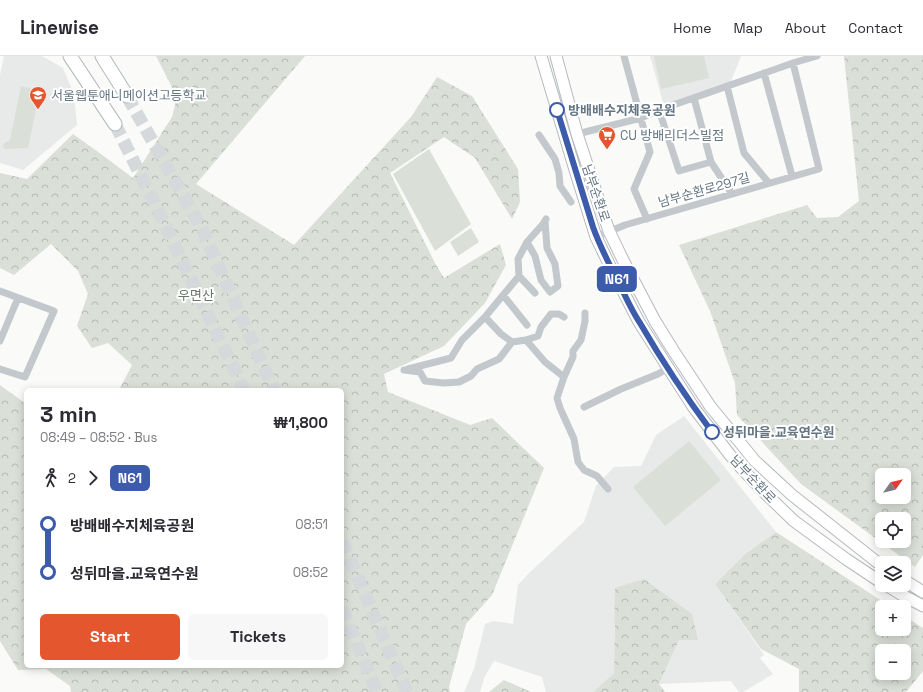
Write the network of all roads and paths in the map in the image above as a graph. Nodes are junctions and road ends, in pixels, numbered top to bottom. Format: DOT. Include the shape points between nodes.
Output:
graph roads {
  1 [pos="70,56"];
  2 [pos="102,56"];
  3 [pos="541,56"];
  4 [pos="556,56"];
  5 [pos="624,56"];
  6 [pos="817,56"];
  7 [pos="794,63"];
  8 [pos="764,74"];
  9 [pos="727,86"];
  10 [pos="127,96"];
  11 [pos="694,98"];
  12 [pos="659,110"];
  13 [pos="641,118"];
  14 [pos="115,124"];
  15 [pos="577,134"];
  16 [pos="539,135"];
  17 [pos="711,162"];
  18 [pos="792,176"];
  19 [pos="769,183"];
  20 [pos="732,194"];
  21 [pos="571,202"];
  22 [pos="647,219"];
  23 [pos="609,231"];
  24 [pos="596,237"];
  25 [pos="527,242"];
  26 [pos="519,276"];
  27 [pos="0,291"];
  28 [pos="535,293"];
  29 [pos="503,295"];
  30 [pos="18,298"];
  31 [pos="586,313"];
  32 [pos="484,317"];
  33 [pos="564,318"];
  34 [pos="527,325"];
  35 [pos="526,340"];
  36 [pos="0,341"];
  37 [pos="512,342"];
  38 [pos="668,368"];
  39 [pos="0,369"];
  40 [pos="564,377"];
  41 [pos="584,407"];
  42 [pos="608,488"];
  43 [pos="875,560"];
  44 [pos="875,578"];
  45 [pos="911,584"];
  46 [pos="897,592"];
  47 [pos="923,592"];
  48 [pos="923,606"];
  1 -- 14 [label="highway"];
  2 -- 10 [label="highway"];
  3 -- 24 [label="main road, 남부순환로"];
  4 -- 15 [label="main road, 남부순환로"];
  5 -- 13 [label="street"];
  6 -- 7 [label="street"];
  7 -- 8 [label="street"];
  7 -- 18 [label="street, 남부순환로297길" via="819,169"];
  8 -- 9 [label="street"];
  8 -- 18 [label="street"];
  9 -- 11 [label="street"];
  9 -- 19 [label="street" via="744,153"];
  11 -- 12 [label="street"];
  11 -- 17 [label="street"];
  12 -- 13 [label="street"];
  12 -- 17 [label="street" via="679,171"];
  13 -- 15 [label="street"];
  13 -- 22 [label="street" via="650,152 634,189"];
  15 -- 23 [label="main road, 남부순환로"];
  16 -- 21 [label="street" via="555,159 560,186"];
  17 -- 20 [label="street"];
  18 -- 19 [label="street, 남부순환로297길"];
  19 -- 20 [label="street, 남부순환로297길"];
  20 -- 22 [label="street, 남부순환로297길"];
  22 -- 23 [label="street, 남부순환로297길"];
  23 -- 24 [label="street, 남부순환로297길"];
  23 -- 43 [label="main road, 남부순환로" via="655,321 710,406 768,474"];
  24 -- 38 [label="main road, 남부순환로" via="639,322"];
  25 -- 25 [label="street" via="546,219 547,248 555,264 558,286 550,292 541,280 535,256"];
  25 -- 26 [label="street" via="518,260"];
  26 -- 28 [label="street"];
  26 -- 29 [label="street"];
  27 -- 30 [label="street"];
  29 -- 32 [label="street"];
  29 -- 34 [label="street"];
  30 -- 36 [label="street"];
  30 -- 39 [label="street" via="54,311 25,377"];
  31 -- 40 [label="street" via="581,340 573,351"];
  32 -- 37 [label="street"];
  32 -- 37 [label="street" via="462,340 451,358 404,370 420,372 425,381 459,382 471,376 477,368 499,359"];
  33 -- 35 [label="street" via="559,314 551,314 538,336"];
  35 -- 37 [label="street"];
  35 -- 40 [label="street" via="545,362"];
  38 -- 41 [label="street"];
  38 -- 44 [label="main road, 남부순환로" via="712,432 767,495 794,520"];
  40 -- 42 [label="street" via="556,398 574,439 578,462 584,470 597,476"];
  45 -- 47 [label="main road"];
  46 -- 48 [label="main road"];
}
